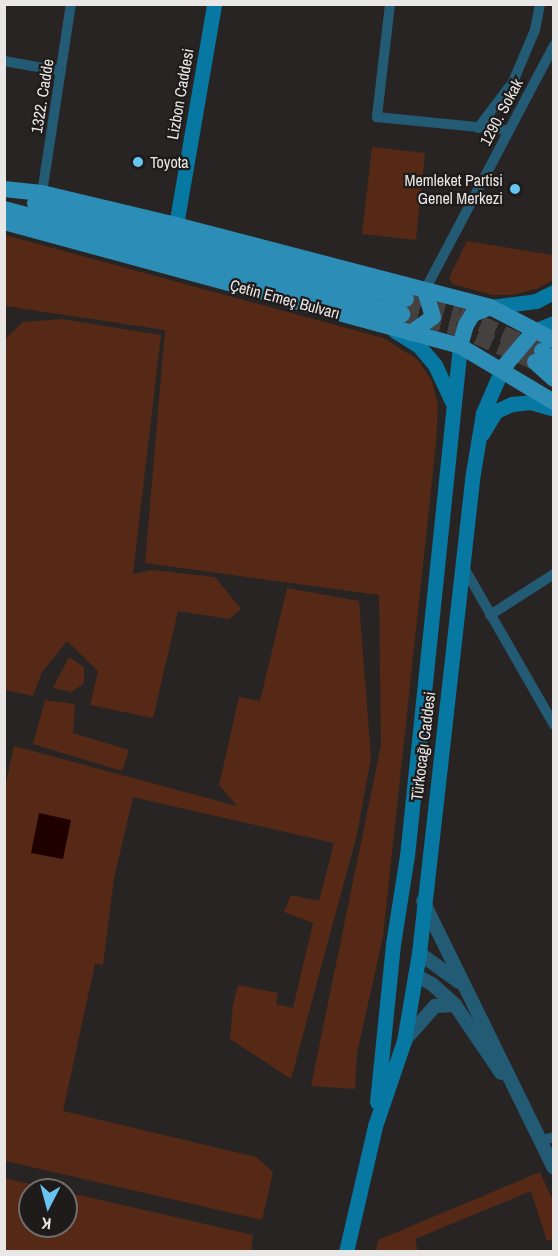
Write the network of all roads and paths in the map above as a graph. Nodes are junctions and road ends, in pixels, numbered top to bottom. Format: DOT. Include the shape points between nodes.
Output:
graph roads {
  1 [pos="71,4"];
  2 [pos="214,4"];
  3 [pos="390,4"];
  4 [pos="540,4"];
  5 [pos="554,45"];
  6 [pos="4,61"];
  7 [pos="61,71"];
  8 [pos="478,128"];
  9 [pos="508,130"];
  10 [pos="4,189"];
  11 [pos="42,193"];
  12 [pos="4,195"];
  13 [pos="4,209"];
  14 [pos="4,222"];
  15 [pos="176,225"];
  16 [pos="425,290"];
  17 [pos="554,292"];
  18 [pos="490,307"];
  19 [pos="554,322"];
  20 [pos="390,327"];
  21 [pos="534,331"];
  22 [pos="411,333"];
  23 [pos="460,346"];
  24 [pos="546,353"];
  25 [pos="502,369"];
  26 [pos="554,379"];
  27 [pos="453,401"];
  28 [pos="554,402"];
  29 [pos="554,409"];
  30 [pos="479,439"];
  31 [pos="463,565"];
  32 [pos="554,574"];
  33 [pos="490,615"];
  34 [pos="554,724"];
  35 [pos="422,900"];
  36 [pos="393,944"];
  37 [pos="419,953"];
  38 [pos="390,970"];
  39 [pos="415,975"];
  40 [pos="463,986"];
  41 [pos="455,1005"];
  42 [pos="404,1041"];
  43 [pos="512,1088"];
  44 [pos="375,1126"];
  45 [pos="547,1139"];
  46 [pos="554,1168"];
  47 [pos="346,1251"];
  1 -- 7 [label="street, 1322. Cadde"];
  2 -- 15 [label="main road, Lizbon Caddesi"];
  3 -- 8 [label="street" via="377,117"];
  4 -- 8 [label="street" via="535,30 513,82"];
  5 -- 9 [label="street, 1290. Sokak"];
  6 -- 7 [label="street"];
  7 -- 11 [label="street, 1322. Cadde"];
  8 -- 9 [label="street"];
  9 -- 16 [label="street, 1290. Sokak"];
  10 -- 11 [label="main road"];
  11 -- 15 [label="main road"];
  12 -- 13 [label="main road, Çetin Emeç Bulvarı" via="404,306"];
  14 -- 20 [label="main road, Çetin Emeç Bulvarı"];
  15 -- 16 [label="main road"];
  16 -- 18 [label="main road"];
  16 -- 22 [label="main road" via="433,317"];
  17 -- 18 [label="main road" via="536,301"];
  18 -- 21 [label="main road"];
  18 -- 23 [label="main road" via="473,314"];
  19 -- 21 [label="main road"];
  20 -- 22 [label="main road, Çetin Emeç Bulvarı"];
  20 -- 27 [label="main road" via="425,353"];
  21 -- 24 [label="main road"];
  21 -- 25 [label="main road"];
  22 -- 23 [label="main road, Çetin Emeç Bulvarı"];
  23 -- 25 [label="main road, Çetin Emeç Bulvarı"];
  23 -- 27 [label="main road, Türkocağı Caddesi"];
  24 -- 26 [label="main road"];
  25 -- 28 [label="main road, Çetin Emeç Bulvarı"];
  25 -- 30 [label="main road, Türkocağı Caddesi" via="483,412"];
  27 -- 36 [label="main road, Türkocağı Caddesi" via="407,856"];
  29 -- 30 [label="main road" via="530,402 512,404 496,411"];
  30 -- 31 [label="main road, Türkocağı Caddesi"];
  31 -- 33 [label="street"];
  31 -- 35 [label="main road, Türkocağı Caddesi"];
  32 -- 33 [label="street"];
  33 -- 34 [label="street"];
  35 -- 37 [label="main road, Türkocağı Caddesi"];
  35 -- 40 [label="street"];
  36 -- 37 [label="main road"];
  36 -- 38 [label="main road, Türkocağı Caddesi"];
  37 -- 39 [label="main road, Türkocağı Caddesi"];
  37 -- 40 [label="street"];
  38 -- 39 [label="main road"];
  38 -- 44 [label="main road, Türkocağı Caddesi"];
  39 -- 41 [label="street"];
  39 -- 42 [label="main road, Türkocağı Caddesi"];
  40 -- 43 [label="street" via="493,1040"];
  41 -- 42 [label="street" via="435,1006"];
  41 -- 43 [label="street"];
  42 -- 44 [label="main road, Türkocağı Caddesi"];
  43 -- 45 [label="street"];
  44 -- 47 [label="main road, Türkocağı Caddesi"];
  45 -- 46 [label="street"];
}
